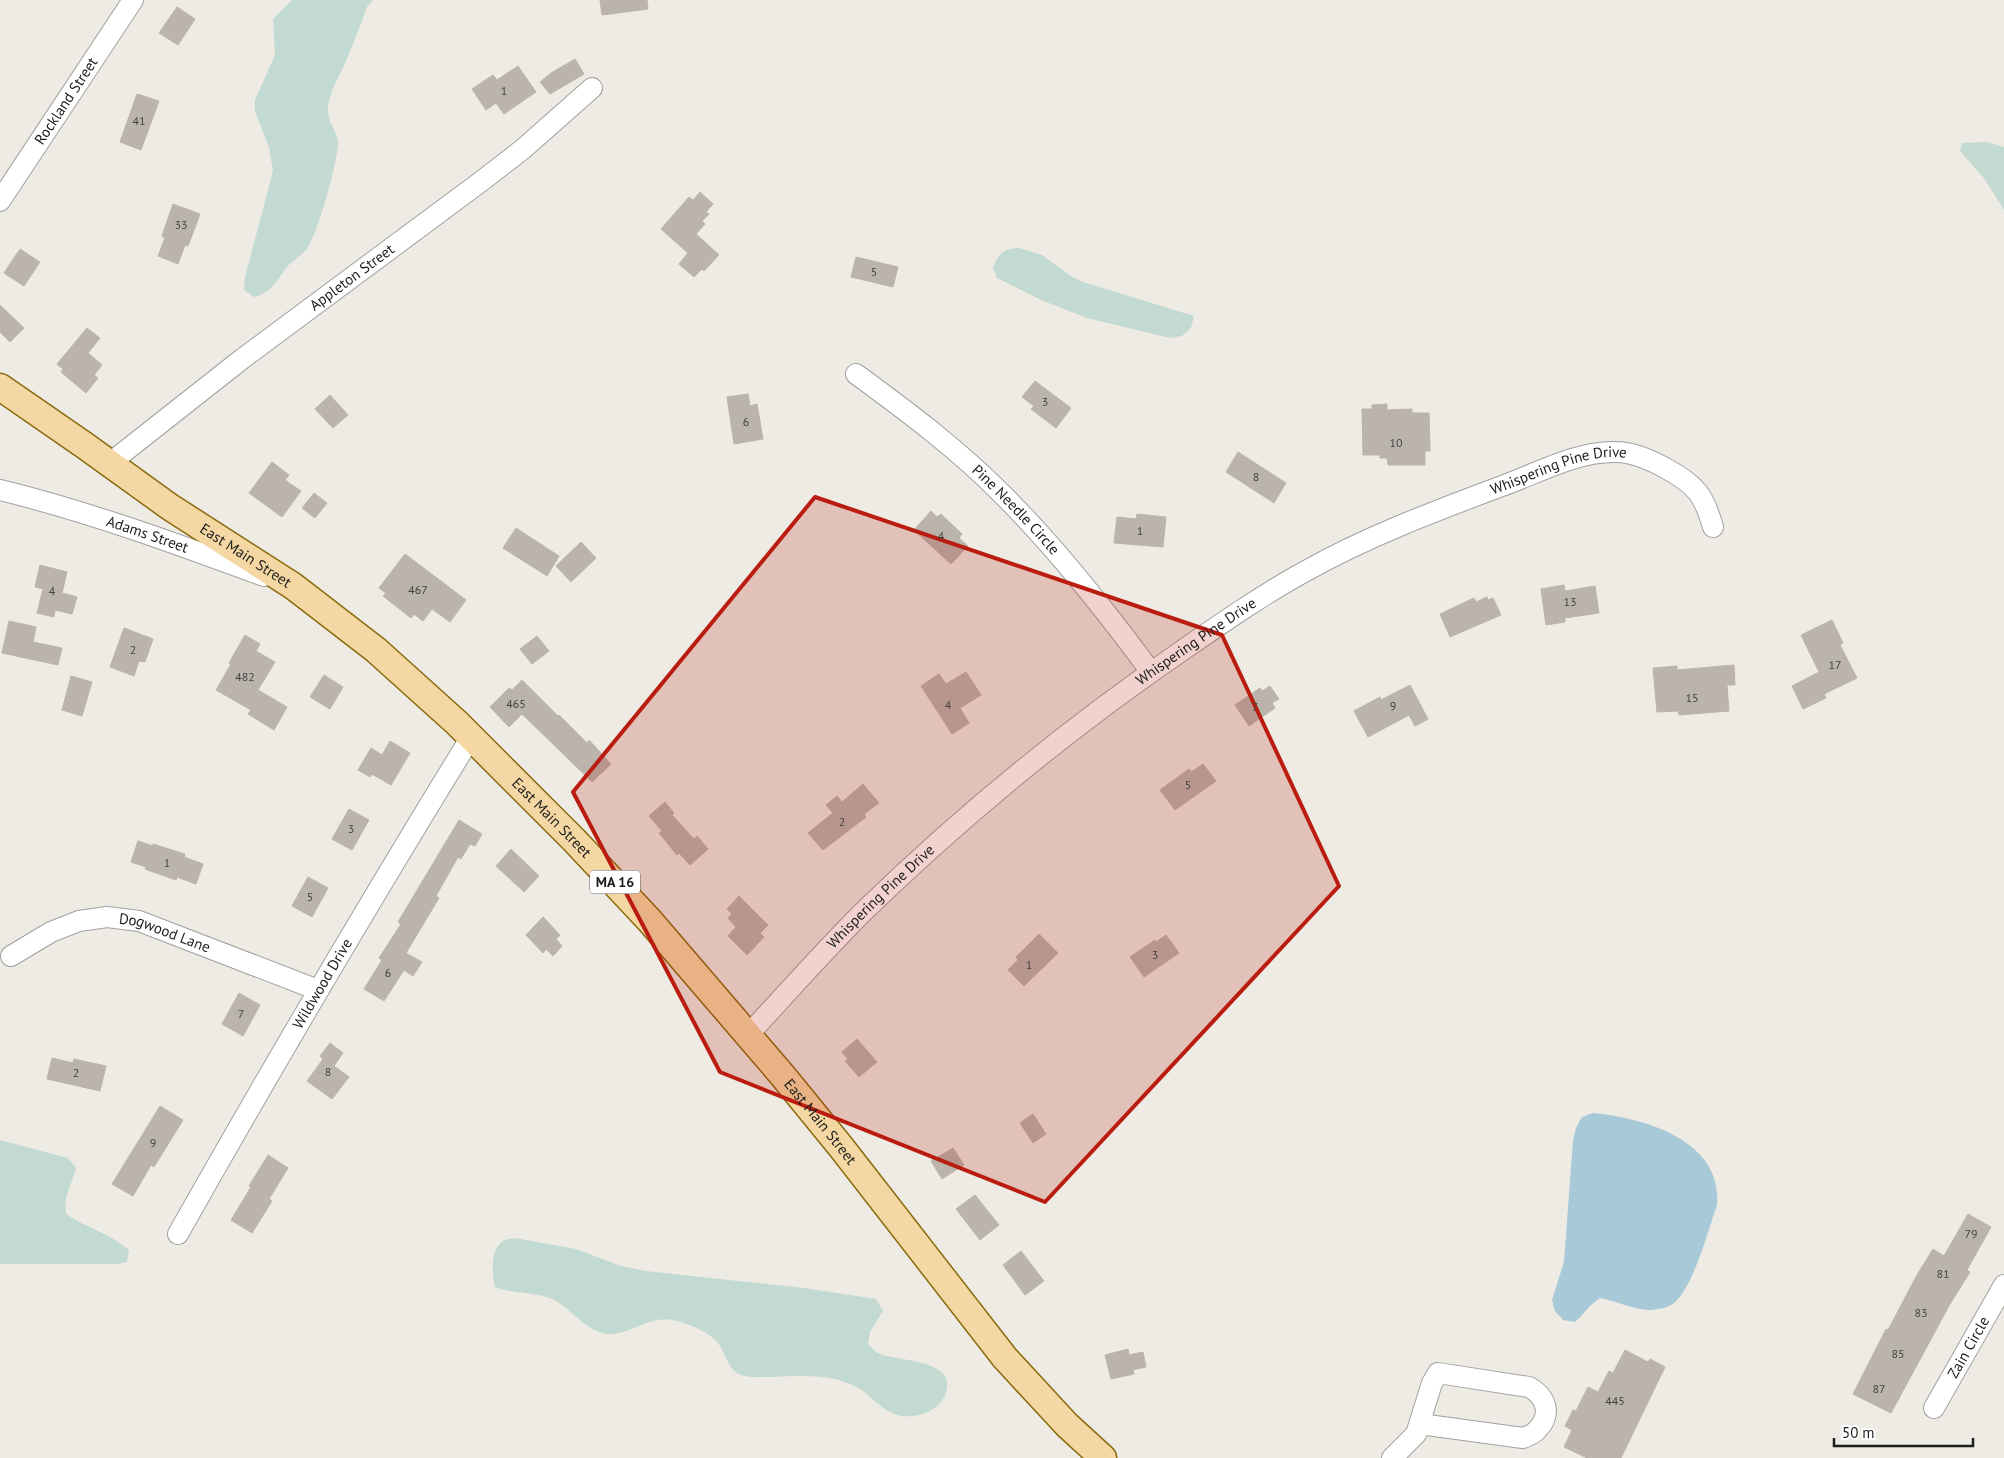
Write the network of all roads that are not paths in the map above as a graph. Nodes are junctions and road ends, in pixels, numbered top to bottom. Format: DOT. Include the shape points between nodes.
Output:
graph roads {
  1 [pos="133,0"];
  2 [pos="592,88"];
  3 [pos="0,201"];
  4 [pos="856,374"];
  5 [pos="0,387"];
  6 [pos="110,464"];
  7 [pos="0,490"];
  8 [pos="1713,527"];
  9 [pos="293,586"];
  10 [pos="1151,672"];
  11 [pos="471,737"];
  12 [pos="11,956"];
  13 [pos="318,990"];
  14 [pos="748,1035"];
  15 [pos="178,1234"];
  16 [pos="2004,1285"];
  17 [pos="1934,1408"];
  18 [pos="1420,1424"];
  19 [pos="1103,1458"];
  20 [pos="1392,1458"];
  1 -- 3 [label="street, Rockland Street"];
  2 -- 6 [label="street, Appleton Street" via="523,149 242,359"];
  4 -- 10 [label="street, Pine Needle Circle" via="953,448 1005,497 1102,605"];
  5 -- 6 [label="main road, East Main Street / MA 16"];
  6 -- 9 [label="main road, East Main Street / MA 16"];
  7 -- 9 [label="street, Adams Street" via="102,519"];
  8 -- 10 [label="street, Whispering Pine Drive" via="1707,505 1694,487 1662,466 1637,455 1618,452 1578,457 1483,493 1328,559 1259,599"];
  9 -- 11 [label="main road, East Main Street / MA 16" via="376,650"];
  10 -- 14 [label="street, Whispering Pine Drive" via="1060,740 934,847 861,915"];
  11 -- 13 [label="street, Wildwood Drive"];
  11 -- 14 [label="main road, East Main Street / MA 16" via="612,880"];
  12 -- 13 [label="street, Dogwood Lane" via="51,932 79,921 106,917 138,921"];
  13 -- 15 [label="street, Wildwood Drive"];
  14 -- 19 [label="main road, East Main Street / MA 16" via="841,1147 1005,1358 1062,1420"];
  16 -- 17 [label="street, Zain Circle"];
  18 -- 18 [label="street" via="1523,1438 1537,1431 1545,1418 1546,1405 1539,1393 1529,1387 1438,1373 1432,1382"];
  18 -- 20 [label="street" via="1416,1434"];
}
